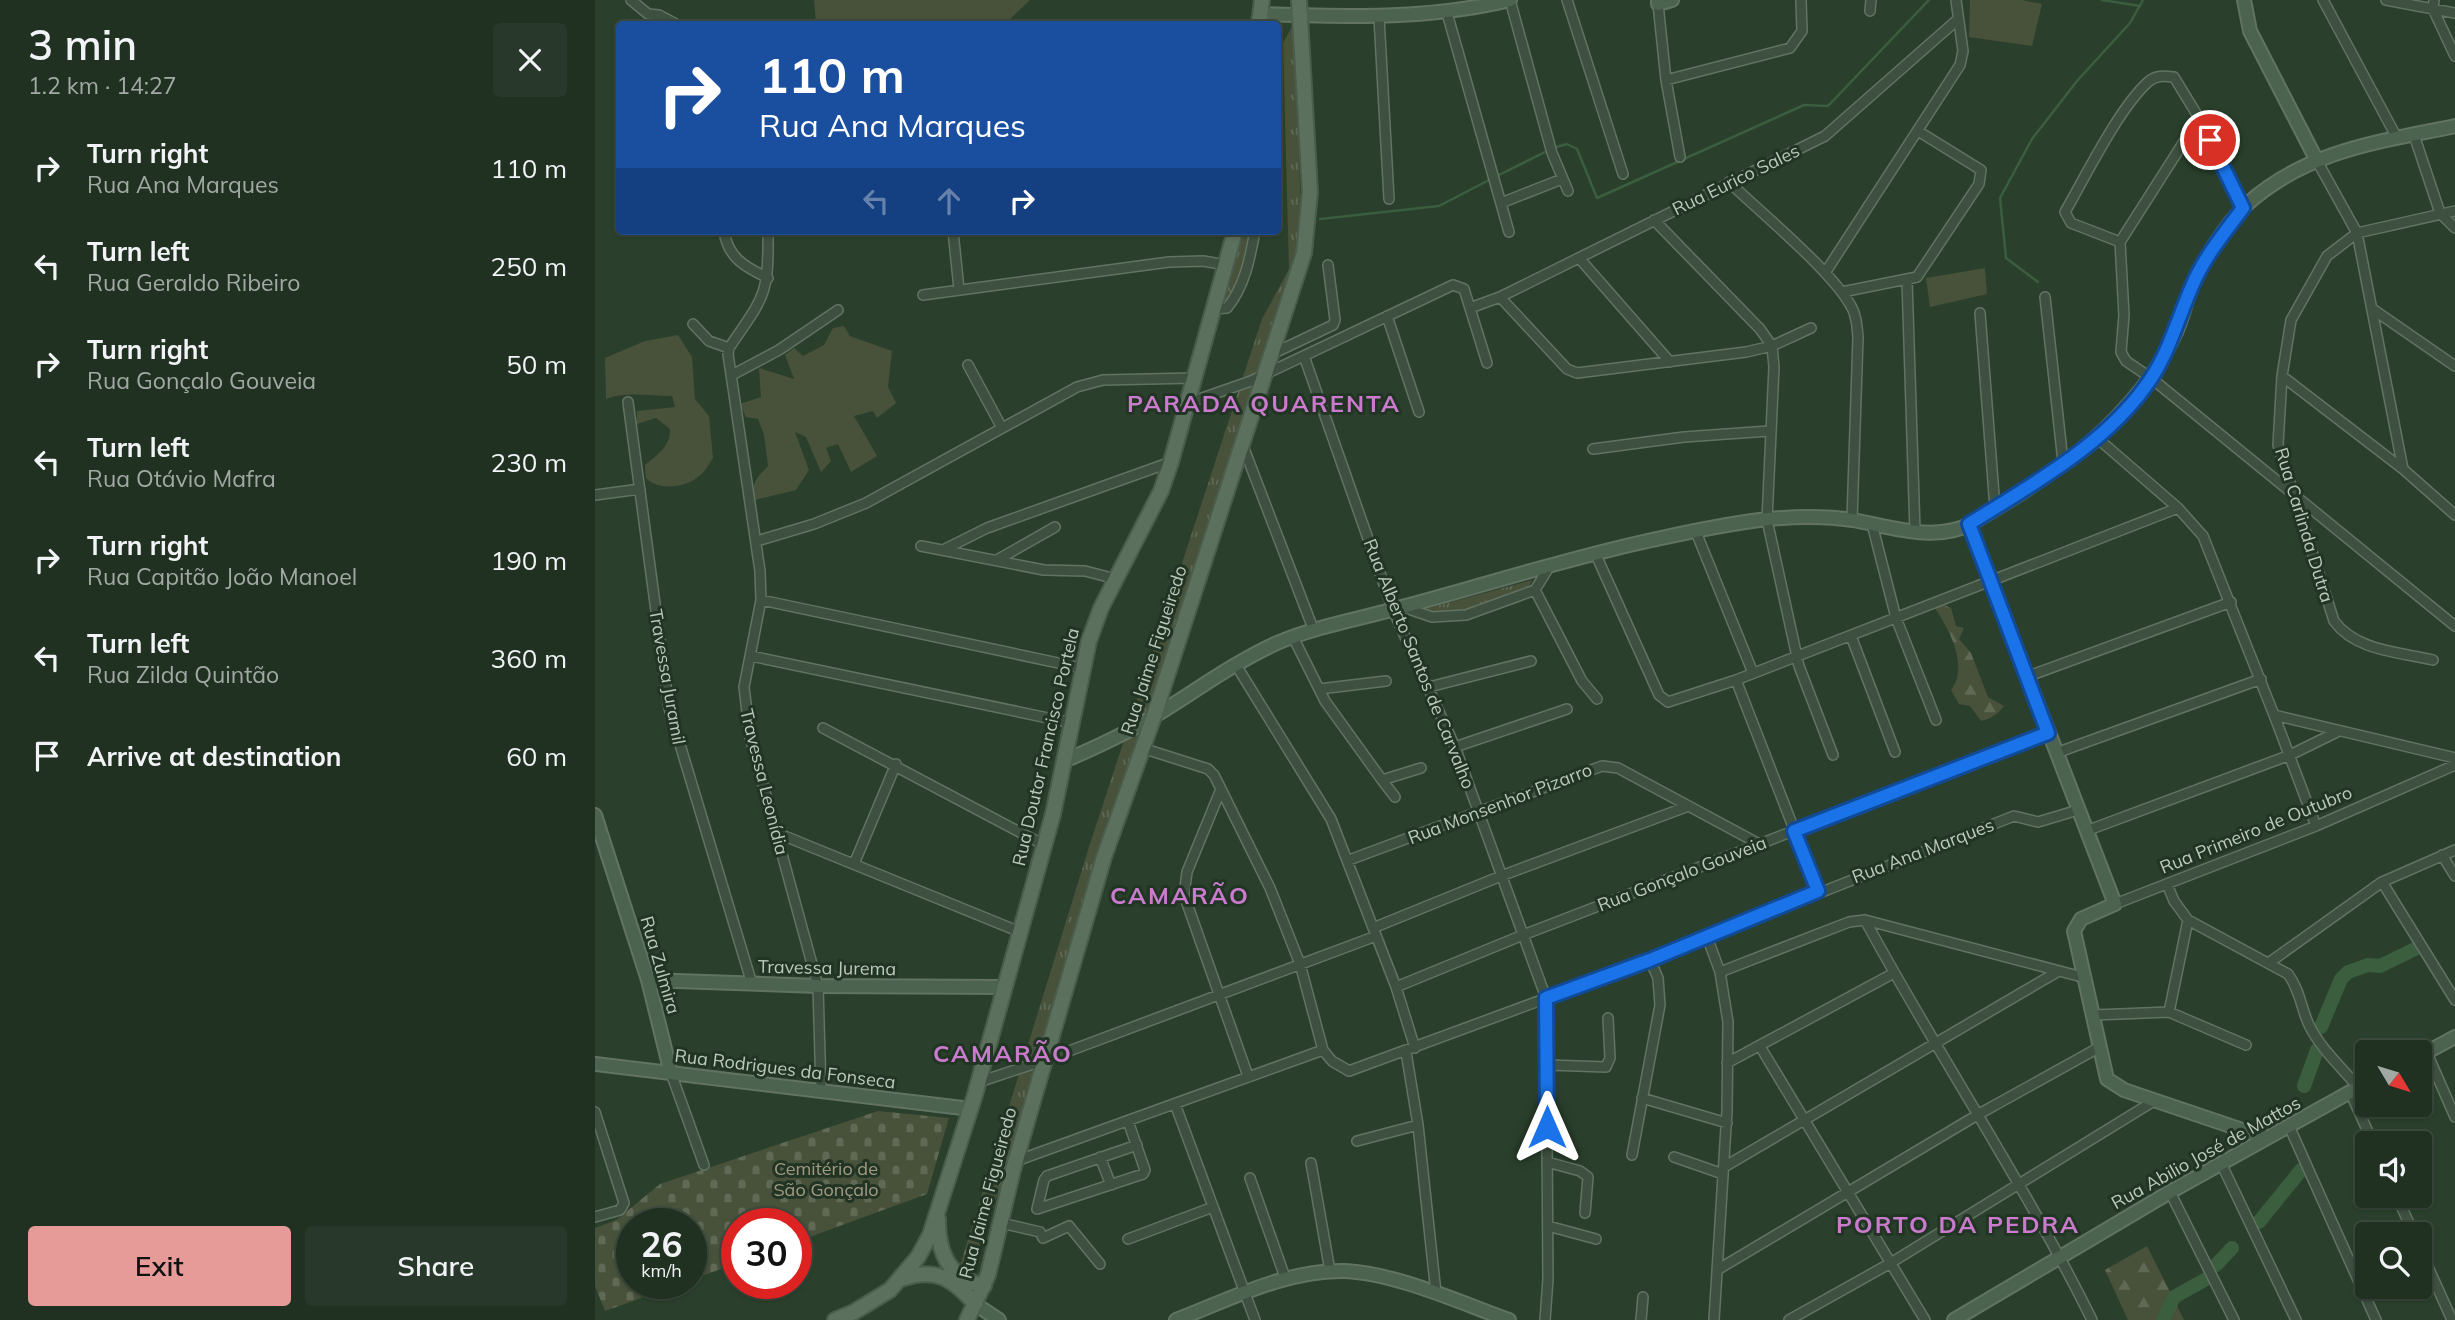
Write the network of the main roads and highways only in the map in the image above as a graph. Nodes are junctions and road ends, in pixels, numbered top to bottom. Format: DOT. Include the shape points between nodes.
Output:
graph roads {
  1 [pos="1510,0"];
  2 [pos="1672,0"];
  3 [pos="2244,0"];
  4 [pos="1658,2"];
  5 [pos="1299,8"];
  6 [pos="1260,13"];
  7 [pos="2455,126"];
  8 [pos="2315,159"];
  9 [pos="1234,235"];
  10 [pos="1969,524"];
  11 [pos="1154,716"];
  12 [pos="1065,761"];
  13 [pos="595,815"];
  14 [pos="648,980"];
  15 [pos="1005,987"];
  16 [pos="2455,1037"];
  17 [pos="2433,1049"];
  18 [pos="595,1064"];
  19 [pos="671,1073"];
  20 [pos="2355,1089"];
  21 [pos="971,1109"];
  22 [pos="2266,1138"];
  23 [pos="939,1211"];
  24 [pos="900,1280"];
  25 [pos="984,1286"];
  26 [pos="975,1304"];
  27 [pos="1470,1314"];
  28 [pos="835,1320"];
  29 [pos="967,1320"];
  30 [pos="999,1320"];
  31 [pos="1176,1320"];
  32 [pos="1509,1320"];
  33 [pos="1954,1320"];
  1 -- 5 [label="main road" via="1447,13 1379,17"];
  2 -- 4 [label="main road"];
  3 -- 8 [label="main road" via="2250,31"];
  5 -- 6 [label="main road"];
  5 -- 11 [label="main road, Rua Jaime Figueiredo" via="1310,216 1297,282"];
  7 -- 8 [label="main road" via="2396,136"];
  8 -- 10 [label="main road" via="2243,208 2206,258 2176,332 2151,378 2096,437"];
  9 -- 12 [label="main road, Rua Doutor Francisco Portela" via="1171,462 1156,502 1093,627"];
  10 -- 11 [label="main road" via="1948,531 1915,531 1811,516 1696,532 1596,555 1293,637 1236,665"];
  10 -- 22 [label="main road, Rua Primeiro de Outubro" via="2115,904 2081,919 2074,930 2107,1079 2124,1090"];
  11 -- 12 [label="main road"];
  11 -- 25 [label="main road, Rua Jaime Figueiredo" via="1104,858"];
  12 -- 15 [label="main road, Rua Doutor Francisco Portela"];
  13 -- 14 [label="main road, Rua Zulmira"];
  14 -- 15 [label="main road, Travessa Jurema"];
  14 -- 19 [label="main road, Rua Zulmira"];
  15 -- 21 [label="main road, Rua Doutor Francisco Portela"];
  16 -- 17 [label="main road"];
  18 -- 19 [label="main road, Rua Rodrigues da Fonseca"];
  19 -- 21 [label="main road, Rua Rodrigues da Fonseca"];
  20 -- 22 [label="main road, Rua Abilio José de Mattos"];
  21 -- 23 [label="main road, Rua Doutor Francisco Portela"];
  22 -- 33 [label="main road, Rua Abilio José de Mattos"];
  23 -- 24 [label="main road, Rua Doutor Francisco Portela" via="918,1257"];
  23 -- 25 [label="main road" via="940,1244 951,1269 961,1279"];
  24 -- 26 [label="main road" via="926,1272 939,1275"];
  24 -- 28 [label="main road, Rua Doutor Francisco Portela" via="873,1301"];
  25 -- 26 [label="main road, Rua Jaime Figueiredo"];
  26 -- 29 [label="main road, Rua Jaime Figueiredo"];
  26 -- 30 [label="main road"];
  27 -- 31 [label="main road" via="1436,1293 1362,1273 1330,1271 1286,1280"];
  27 -- 32 [label="main road"];
}
